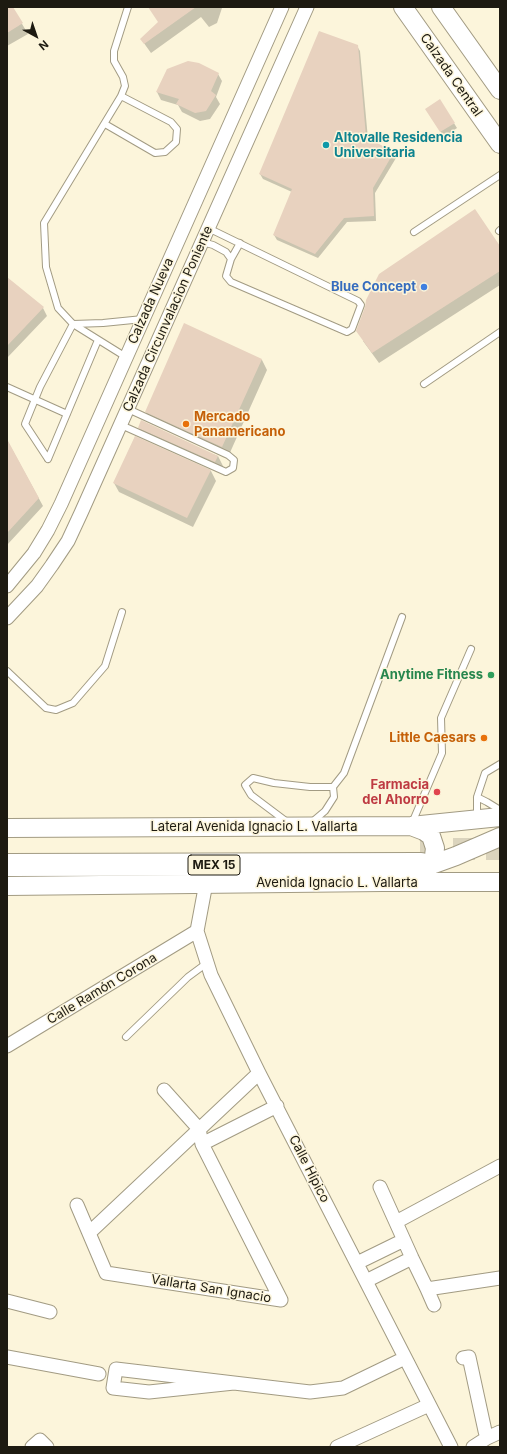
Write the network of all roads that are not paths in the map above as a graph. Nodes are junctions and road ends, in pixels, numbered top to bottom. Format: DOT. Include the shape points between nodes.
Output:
graph roads {
  1 [pos="128,7"];
  2 [pos="282,7"];
  3 [pos="307,7"];
  4 [pos="403,7"];
  5 [pos="441,7"];
  6 [pos="500,90"];
  7 [pos="122,96"];
  8 [pos="105,124"];
  9 [pos="500,144"];
  10 [pos="500,176"];
  11 [pos="208,228"];
  12 [pos="414,232"];
  13 [pos="202,242"];
  14 [pos="240,243"];
  15 [pos="231,259"];
  16 [pos="143,319"];
  17 [pos="73,324"];
  18 [pos="500,332"];
  19 [pos="98,340"];
  20 [pos="126,357"];
  21 [pos="424,384"];
  22 [pos="7,388"];
  23 [pos="35,399"];
  24 [pos="128,409"];
  25 [pos="67,414"];
  26 [pos="121,425"];
  27 [pos="7,586"];
  28 [pos="122,612"];
  29 [pos="402,617"];
  30 [pos="7,618"];
  31 [pos="471,649"];
  32 [pos="7,671"];
  33 [pos="500,764"];
  34 [pos="333,787"];
  35 [pos="477,797"];
  36 [pos="500,816"];
  37 [pos="477,819"];
  38 [pos="300,826"];
  39 [pos="411,826"];
  40 [pos="7,828"];
  41 [pos="500,837"];
  42 [pos="7,851"];
  43 [pos="425,859"];
  44 [pos="7,865"];
  45 [pos="383,882"];
  46 [pos="500,882"];
  47 [pos="206,883"];
  48 [pos="7,886"];
  49 [pos="197,932"];
  50 [pos="207,963"];
  51 [pos="126,1037"];
  52 [pos="7,1046"];
  53 [pos="259,1073"];
  54 [pos="164,1090"];
  55 [pos="277,1106"];
  56 [pos="199,1129"];
  57 [pos="202,1144"];
  58 [pos="500,1166"];
  59 [pos="380,1187"];
  60 [pos="77,1205"];
  61 [pos="396,1222"];
  62 [pos="89,1233"];
  63 [pos="404,1240"];
  64 [pos="412,1258"];
  65 [pos="357,1263"];
  66 [pos="500,1278"];
  67 [pos="366,1281"];
  68 [pos="428,1289"];
  69 [pos="8,1299"];
  70 [pos="434,1305"];
  71 [pos="50,1312"];
  72 [pos="7,1357"];
  73 [pos="405,1358"];
  74 [pos="463,1358"];
  75 [pos="99,1374"];
  76 [pos="234,1383"];
  77 [pos="429,1405"];
  78 [pos="500,1432"];
  79 [pos="487,1438"];
  80 [pos="337,1447"];
  81 [pos="451,1447"];
  82 [pos="473,1447"];
  1 -- 7 [label="lane" via="114,51 114,61 125,86"];
  2 -- 16 [label="street, Calzada Nueva"];
  3 -- 11 [label="street, Calzada Circunvalacion Poniente"];
  4 -- 9 [label="street, Calzada Central"];
  5 -- 6 [label="street"];
  7 -- 8 [label="lane"];
  7 -- 8 [label="lane" via="171,122 177,129 176,142 165,152 155,153"];
  8 -- 17 [label="lane" via="44,223 46,267 58,308"];
  10 -- 12 [label="lane"];
  11 -- 13 [label="street, Calzada Circunvalacion Poniente"];
  11 -- 14 [label="lane"];
  13 -- 15 [label="lane" via="226,252"];
  13 -- 24 [label="street, Calzada Circunvalacion Poniente"];
  14 -- 15 [label="lane"];
  14 -- 15 [label="lane" via="358,301 361,305 352,329 347,332 231,282 226,276"];
  16 -- 17 [label="lane"];
  16 -- 20 [label="street, Calzada Nueva"];
  17 -- 19 [label="lane"];
  17 -- 23 [label="lane"];
  18 -- 21 [label="lane"];
  19 -- 20 [label="lane"];
  19 -- 25 [label="lane"];
  20 -- 27 [label="street, Calzada Nueva" via="48,530 34,553"];
  22 -- 23 [label="lane"];
  23 -- 25 [label="lane"];
  23 -- 25 [label="lane" via="25,424 48,459"];
  24 -- 26 [label="street, Calzada Circunvalacion Poniente"];
  24 -- 26 [label="lane" via="228,454 234,460 233,468 226,472"];
  26 -- 30 [label="street, Calzada Circunvalacion Poniente" via="68,541 37,586"];
  28 -- 32 [label="lane" via="105,666 73,702 56,710 46,708"];
  29 -- 34 [label="lane" via="344,773"];
  31 -- 39 [label="lane" via="441,718 442,753"];
  33 -- 35 [label="lane" via="485,773"];
  34 -- 38 [label="lane" via="334,797 325,811"];
  34 -- 38 [label="lane" via="274,783 253,778 245,785 251,796"];
  35 -- 36 [label="lane" via="487,802"];
  35 -- 37 [label="lane"];
  36 -- 37 [label="street, Lateral Avenida Ignacio L. Vallarta"];
  37 -- 39 [label="street, Lateral Avenida Ignacio L. Vallarta"];
  38 -- 39 [label="street, Lateral Avenida Ignacio L. Vallarta"];
  38 -- 40 [label="street, Lateral Avenida Ignacio L. Vallarta"];
  39 -- 43 [label="street" via="431,836 435,848"];
  41 -- 43 [label="street" via="477,847"];
  42 -- 43 [label="highway, MEX 15"];
  43 -- 44 [label="highway, Avenida Ignacio L. Vallarta / MEX 15"];
  43 -- 45 [label="street"];
  45 -- 46 [label="street, Avenida Ignacio L. Vallarta"];
  45 -- 47 [label="street, Avenida Ignacio L. Vallarta"];
  47 -- 48 [label="street, Avenida Ignacio L. Vallarta"];
  47 -- 49 [label="street, Calle Hípico"];
  49 -- 50 [label="street, Calle Hípico"];
  49 -- 52 [label="street, Calle Ramón Corona"];
  50 -- 51 [label="lane" via="188,977"];
  50 -- 53 [label="street, Calle Hípico"];
  53 -- 55 [label="street, Calle Hípico"];
  53 -- 56 [label="street"];
  54 -- 56 [label="street"];
  55 -- 57 [label="street"];
  55 -- 65 [label="street, Calle Hípico"];
  56 -- 57 [label="street, Vallarta San Ignacio"];
  56 -- 62 [label="street"];
  57 -- 62 [label="street, Vallarta San Ignacio" via="281,1300 106,1273"];
  58 -- 61 [label="street"];
  59 -- 61 [label="street"];
  60 -- 62 [label="street, Vallarta San Ignacio"];
  61 -- 63 [label="street"];
  63 -- 64 [label="street"];
  63 -- 65 [label="street"];
  64 -- 67 [label="street"];
  64 -- 68 [label="street"];
  65 -- 67 [label="street, Calle Hípico"];
  66 -- 68 [label="street"];
  67 -- 73 [label="street, Calle Hípico"];
  68 -- 70 [label="street"];
  69 -- 71 [label="street"];
  72 -- 75 [label="street"];
  73 -- 76 [label="street" via="343,1388 310,1392"];
  73 -- 77 [label="street, Calle Hípico"];
  74 -- 79 [label="street" via="468,1357"];
  76 -- 76 [label="street" via="116,1369 113,1388 150,1392"];
  77 -- 80 [label="street"];
  77 -- 81 [label="street, Calle Hípico"];
  78 -- 79 [label="street"];
  79 -- 82 [label="street"];
}
